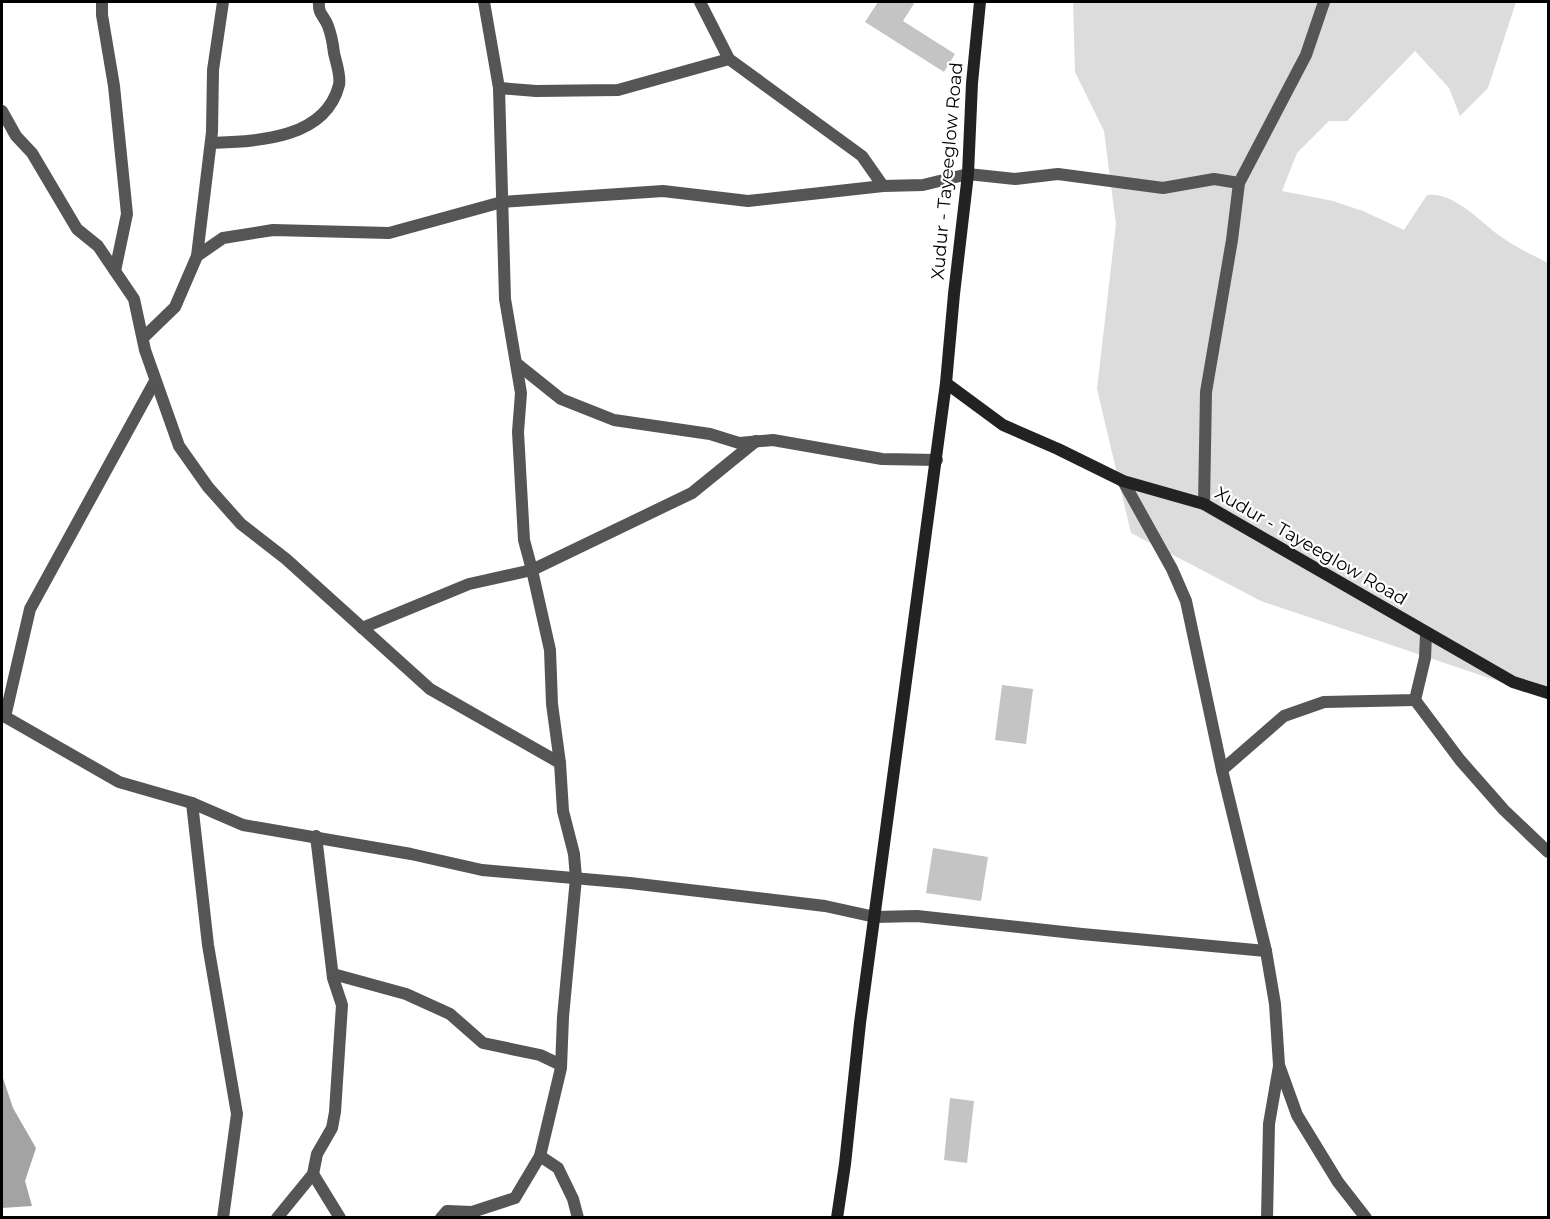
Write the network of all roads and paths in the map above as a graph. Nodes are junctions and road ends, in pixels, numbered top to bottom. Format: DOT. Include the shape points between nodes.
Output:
graph roads {
  1 [pos="102,2"];
  2 [pos="223,2"];
  3 [pos="319,2"];
  4 [pos="484,2"];
  5 [pos="700,2"];
  6 [pos="980,2"];
  7 [pos="1324,2"];
  8 [pos="729,59"];
  9 [pos="499,88"];
  10 [pos="2,111"];
  11 [pos="211,143"];
  12 [pos="968,174"];
  13 [pos="1239,183"];
  14 [pos="883,186"];
  15 [pos="502,202"];
  16 [pos="197,256"];
  17 [pos="115,271"];
  18 [pos="143,338"];
  19 [pos="516,363"];
  20 [pos="156,381"];
  21 [pos="946,383"];
  22 [pos="756,441"];
  23 [pos="937,460"];
  24 [pos="1123,481"];
  25 [pos="1204,504"];
  26 [pos="532,570"];
  27 [pos="363,628"];
  28 [pos="1426,634"];
  29 [pos="1548,693"];
  30 [pos="1415,700"];
  31 [pos="3,716"];
  32 [pos="560,763"];
  33 [pos="1222,770"];
  34 [pos="192,803"];
  35 [pos="316,836"];
  36 [pos="1548,852"];
  37 [pos="576,878"];
  38 [pos="875,917"];
  39 [pos="1266,951"];
  40 [pos="333,974"];
  41 [pos="561,1065"];
  42 [pos="1279,1065"];
  43 [pos="540,1156"];
  44 [pos="313,1174"];
  45 [pos="223,1218"];
  46 [pos="277,1218"];
  47 [pos="340,1218"];
  48 [pos="441,1218"];
  49 [pos="578,1218"];
  50 [pos="837,1218"];
  51 [pos="1267,1218"];
  52 [pos="1366,1218"];
  1 -- 17 [label="street" via="128,214"];
  2 -- 11 [label="street" via="213,70"];
  3 -- 11 [label="street" via="318,11 328,25 340,82 333,100 316,120 294,132 254,141"];
  4 -- 9 [label="street"];
  5 -- 8 [label="street"];
  6 -- 12 [label="main road, Xudur - Tayeeglow Road"];
  7 -- 13 [label="street" via="1306,55"];
  8 -- 9 [label="street" via="618,90"];
  8 -- 14 [label="street" via="862,156"];
  9 -- 15 [label="street"];
  10 -- 17 [label="street" via="16,136 33,153 77,229 98,246"];
  11 -- 16 [label="street"];
  12 -- 13 [label="street" via="1015,180 1058,174 1163,188 1214,179"];
  12 -- 14 [label="street" via="922,185"];
  12 -- 21 [label="main road, Xudur - Tayeeglow Road"];
  13 -- 25 [label="street" via="1206,392"];
  14 -- 15 [label="street" via="748,201 663,191"];
  15 -- 16 [label="street" via="389,233 273,230 223,238"];
  15 -- 19 [label="street" via="505,299"];
  16 -- 18 [label="street" via="175,307"];
  17 -- 18 [label="street" via="134,299"];
  18 -- 20 [label="street"];
  19 -- 22 [label="street" via="561,399 614,420 710,434 739,443"];
  19 -- 26 [label="street" via="521,393 518,432 524,540"];
  20 -- 27 [label="street" via="179,446 208,487 242,524"];
  20 -- 31 [label="street" via="30,609"];
  21 -- 23 [label="main road"];
  21 -- 24 [label="main road, Xudur - Tayeeglow Road" via="1003,425"];
  22 -- 23 [label="street" via="772,440 882,459"];
  22 -- 26 [label="street" via="692,493"];
  23 -- 38 [label="main road"];
  24 -- 25 [label="main road, Xudur - Tayeeglow Road"];
  24 -- 33 [label="street" via="1186,601"];
  25 -- 28 [label="main road, Xudur - Tayeeglow Road"];
  26 -- 27 [label="street" via="469,584"];
  26 -- 32 [label="street" via="550,650"];
  27 -- 32 [label="street" via="430,689"];
  28 -- 29 [label="main road, Xudur - Tayeeglow Road" via="1513,682"];
  28 -- 30 [label="street"];
  30 -- 33 [label="street" via="1314,705 1284,716"];
  30 -- 36 [label="street" via="1460,760"];
  31 -- 34 [label="street" via="119,782"];
  32 -- 37 [label="street" via="563,811"];
  33 -- 39 [label="street"];
  34 -- 35 [label="street" via="243,825"];
  34 -- 45 [label="street" via="208,945 237,1114"];
  35 -- 37 [label="street" via="482,870"];
  35 -- 40 [label="street"];
  37 -- 38 [label="street" via="825,906"];
  37 -- 41 [label="street"];
  38 -- 39 [label="street" via="917,916"];
  38 -- 50 [label="main road"];
  39 -- 42 [label="street"];
  40 -- 41 [label="street" via="406,994 450,1014 483,1042 540,1055"];
  40 -- 44 [label="street" via="342,1005 335,1112"];
  41 -- 43 [label="street"];
  42 -- 51 [label="street" via="1269,1124"];
  42 -- 52 [label="street" via="1297,1115 1338,1182"];
  43 -- 48 [label="street" via="515,1198 472,1212 447,1211"];
  43 -- 49 [label="street" via="558,1168"];
  44 -- 46 [label="street"];
  44 -- 47 [label="street"];
}
